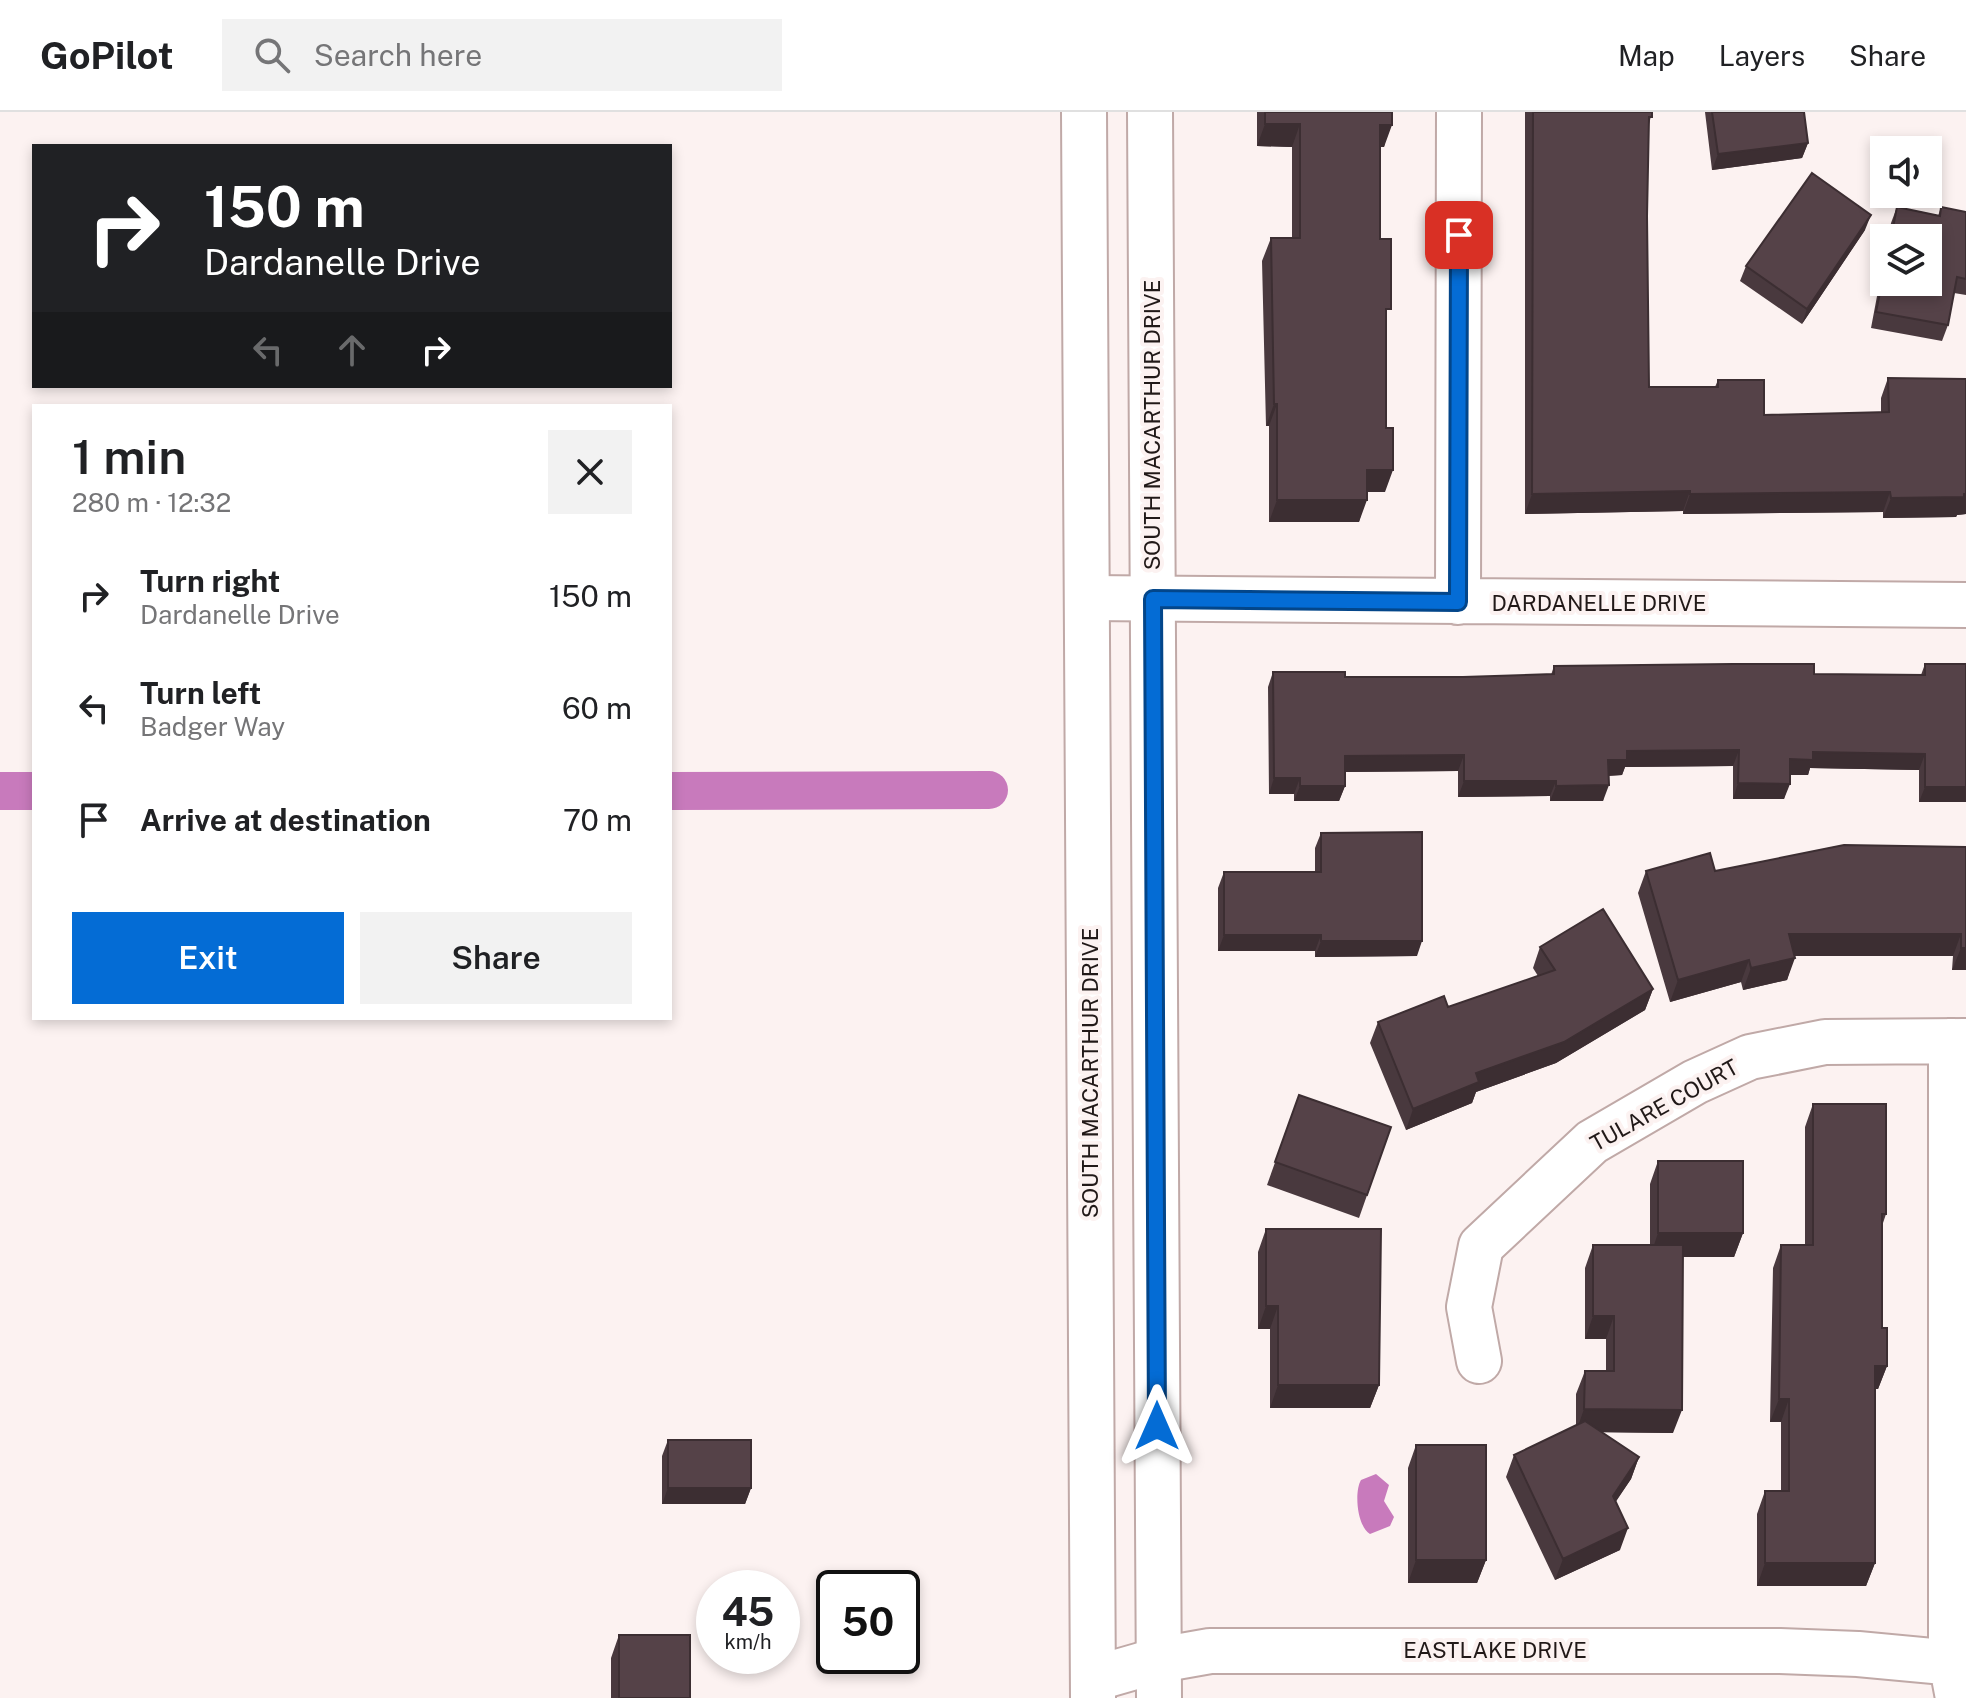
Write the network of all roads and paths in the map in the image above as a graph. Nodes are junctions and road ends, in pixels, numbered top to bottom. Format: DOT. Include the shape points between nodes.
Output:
graph roads {
  1 [pos="1084,112"];
  2 [pos="1150,112"];
  3 [pos="1459,112"];
  4 [pos="1087,598"];
  5 [pos="1153,599"];
  6 [pos="1458,602"];
  7 [pos="1966,605"];
  8 [pos="1958,1041"];
  9 [pos="1479,1361"];
  10 [pos="1958,1674"];
  11 [pos="1158,1685"];
  12 [pos="1093,1688"];
  1 -- 4 [label="street, SOUTH MACARTHUR DRIVE"];
  2 -- 5 [label="street, SOUTH MACARTHUR DRIVE"];
  3 -- 6 [label="street"];
  4 -- 5 [label="street, DARDANELLE DRIVE"];
  4 -- 12 [label="street, SOUTH MACARTHUR DRIVE"];
  5 -- 6 [label="street, DARDANELLE DRIVE"];
  5 -- 11 [label="street, SOUTH MACARTHUR DRIVE"];
  6 -- 7 [label="street, DARDANELLE DRIVE"];
  8 -- 9 [label="street, TULARE COURT" via="1825,1042 1750,1057 1695,1082 1592,1142 1481,1246 1469,1307"];
  8 -- 10 [label="street"];
  10 -- 11 [label="street, EASTLAKE DRIVE" via="1858,1654 1780,1651 1210,1651"];
  11 -- 12 [label="street, EASTLAKE DRIVE"];
}
